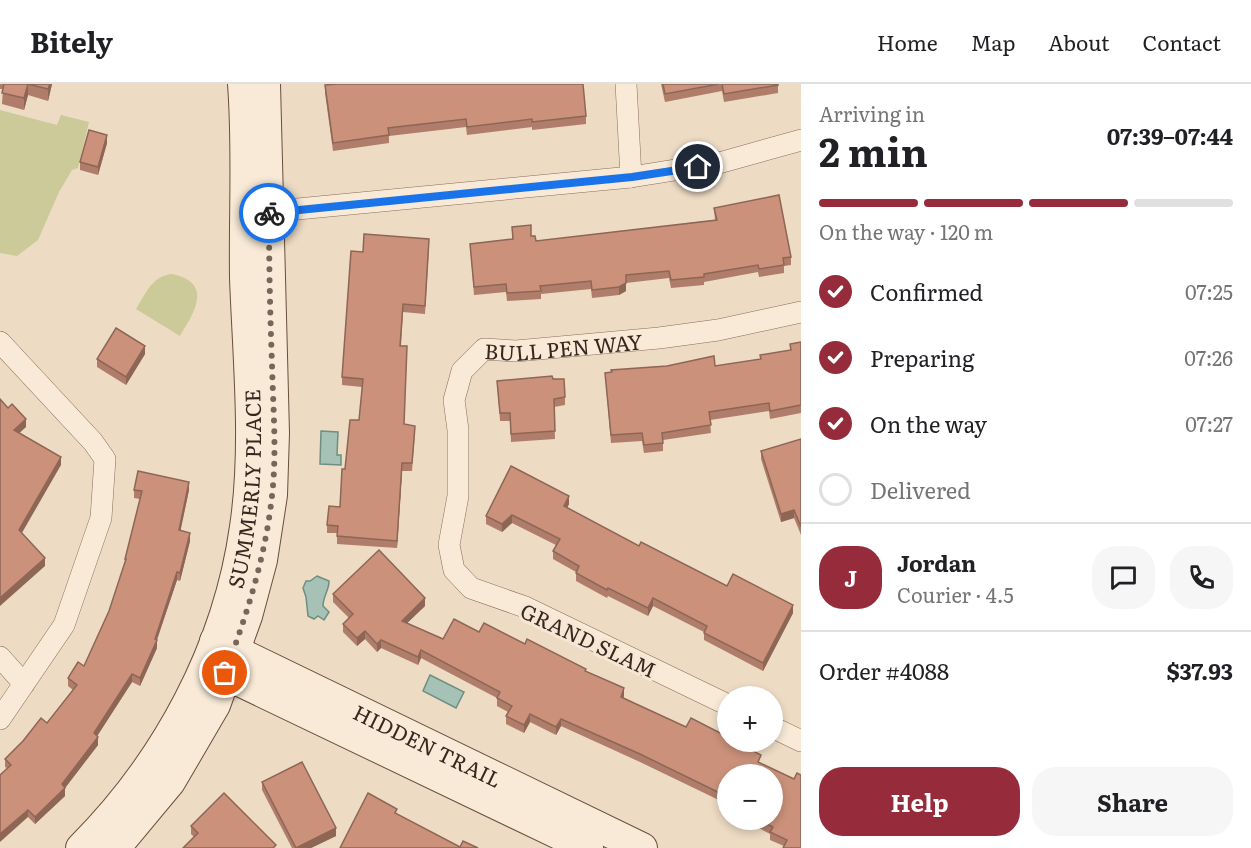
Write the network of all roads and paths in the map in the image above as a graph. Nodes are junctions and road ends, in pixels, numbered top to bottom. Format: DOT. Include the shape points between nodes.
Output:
graph roads {
  1 [pos="243,84"];
  2 [pos="265,84"];
  3 [pos="626,84"];
  4 [pos="801,140"];
  5 [pos="632,177"];
  6 [pos="256,213"];
  7 [pos="801,312"];
  8 [pos="0,342"];
  9 [pos="454,570"];
  10 [pos="0,657"];
  11 [pos="219,657"];
  12 [pos="24,684"];
  13 [pos="717,700"];
  14 [pos="0,718"];
  15 [pos="783,732"];
  16 [pos="801,741"];
  17 [pos="81,848"];
  18 [pos="115,848"];
  19 [pos="588,848"];
  20 [pos="642,848"];
  1 -- 6 [label="street, SUMMERLY PLACE"];
  2 -- 6 [label="street, SUMMERLY PLACE"];
  3 -- 5 [label="street"];
  4 -- 5 [label="street" via="719,163"];
  5 -- 6 [label="street"];
  6 -- 11 [label="street, SUMMERLY PLACE" via="270,322 272,495 262,560 247,616"];
  7 -- 9 [label="street, BULL PEN WAY" via="671,336 516,351 484,349 462,371 454,400 458,496 449,545"];
  8 -- 12 [label="street" via="105,459 101,518 64,625"];
  9 -- 13 [label="street, GRAND SLAM" via="471,588 525,607"];
  10 -- 12 [label="street"];
  11 -- 17 [label="street, SUMMERLY PLACE" via="132,791"];
  11 -- 18 [label="street, SUMMERLY PLACE" via="215,705 170,782"];
  11 -- 19 [label="street, HIDDEN TRAIL"];
  11 -- 20 [label="street, HIDDEN TRAIL"];
  12 -- 14 [label="street"];
  15 -- 16 [label="street"];
}
